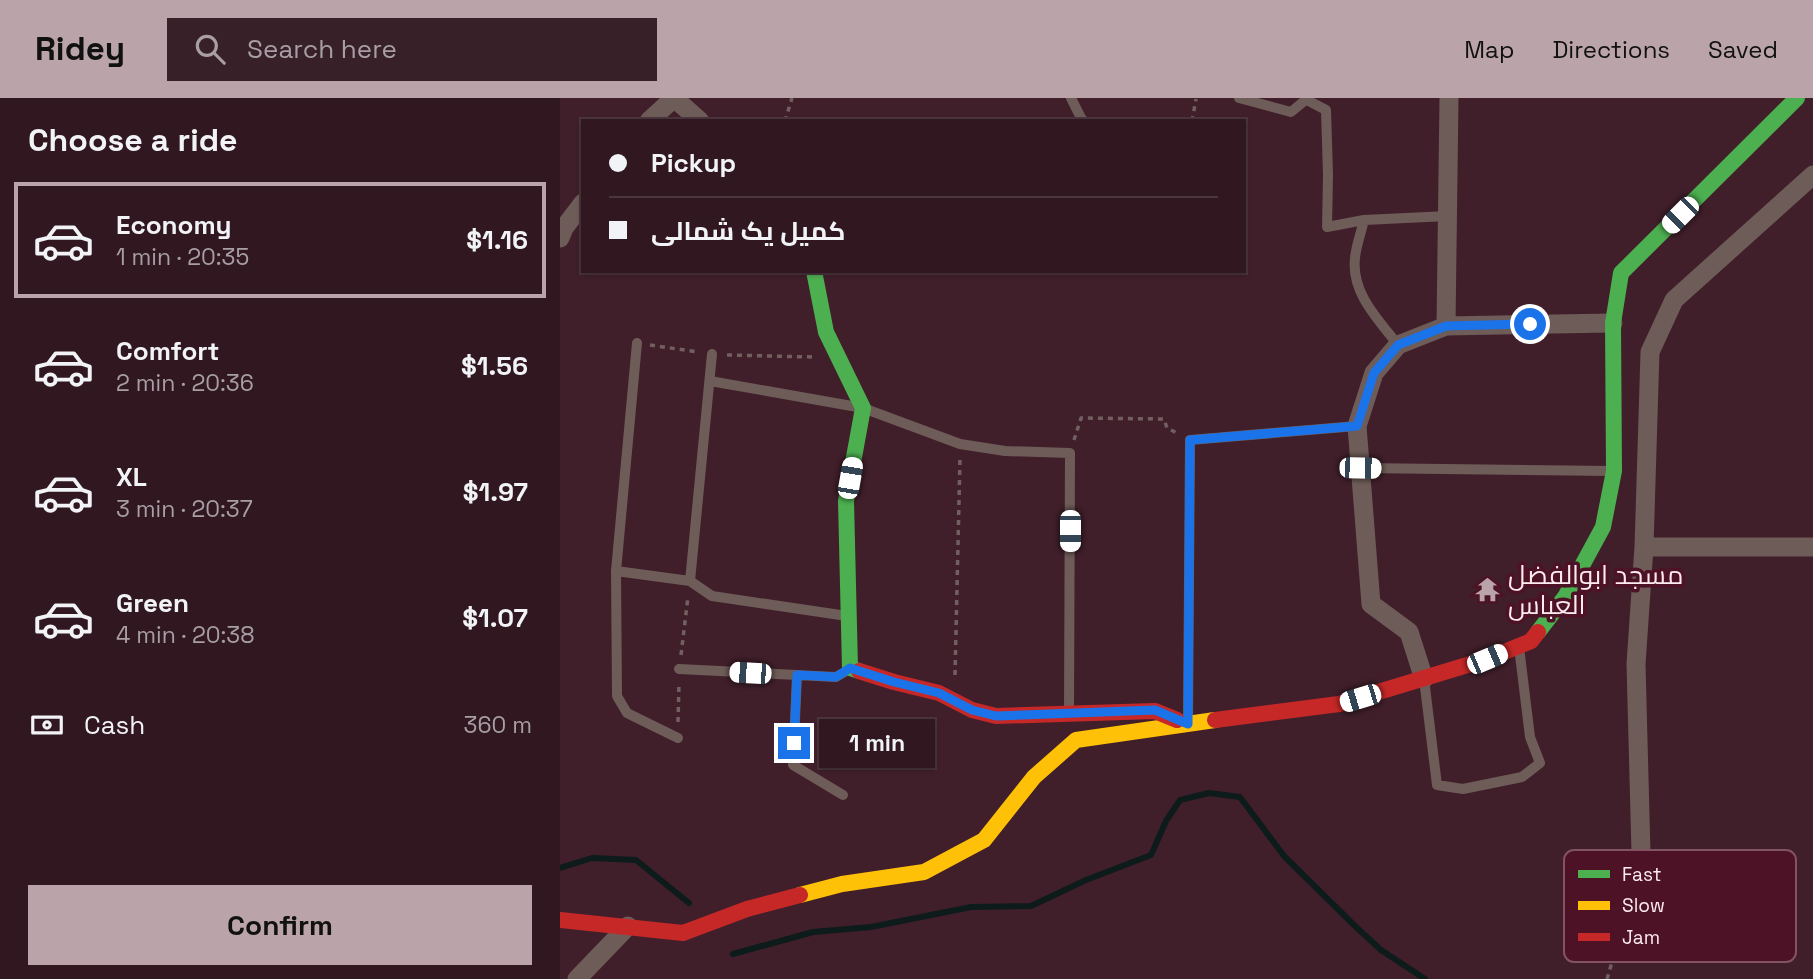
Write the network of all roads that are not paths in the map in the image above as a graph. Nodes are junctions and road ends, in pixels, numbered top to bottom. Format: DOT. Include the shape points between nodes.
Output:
graph roads {
  1 [pos="1071,98"];
  2 [pos="1239,98"];
  3 [pos="1449,98"];
  4 [pos="1797,98"];
  5 [pos="1308,99"];
  6 [pos="651,119"];
  7 [pos="698,119"];
  8 [pos="1081,119"];
  9 [pos="1813,175"];
  10 [pos="581,206"];
  11 [pos="1448,216"];
  12 [pos="1364,220"];
  13 [pos="560,238"];
  14 [pos="814,273"];
  15 [pos="1613,323"];
  16 [pos="1446,326"];
  17 [pos="637,344"];
  18 [pos="1398,345"];
  19 [pos="712,354"];
  20 [pos="710,381"];
  21 [pos="863,408"];
  22 [pos="1357,426"];
  23 [pos="1360,468"];
  24 [pos="1614,471"];
  25 [pos="1644,547"];
  26 [pos="1813,547"];
  27 [pos="616,571"];
  28 [pos="690,581"];
  29 [pos="848,617"];
  30 [pos="1518,646"];
  31 [pos="850,668"];
  32 [pos="679,670"];
  33 [pos="797,675"];
  34 [pos="1424,679"];
  35 [pos="1069,715"];
  36 [pos="1188,724"];
  37 [pos="678,738"];
  38 [pos="843,795"];
  39 [pos="1641,850"];
  40 [pos="560,920"];
  41 [pos="628,926"];
  42 [pos="577,979"];
  1 -- 8 [label="lane"];
  2 -- 5 [label="lane" via="1291,113"];
  3 -- 11 [label="street"];
  4 -- 15 [label="street" via="1621,273"];
  5 -- 12 [label="lane" via="1326,110 1327,227"];
  6 -- 7 [label="street" via="674,98"];
  9 -- 25 [label="street" via="1674,300 1650,352"];
  10 -- 13 [label="street"];
  11 -- 12 [label="lane"];
  11 -- 16 [label="street"];
  12 -- 18 [label="lane" via="1354,260 1357,287"];
  14 -- 21 [label="street" via="826,332"];
  15 -- 16 [label="street"];
  15 -- 24 [label="street"];
  16 -- 18 [label="street"];
  17 -- 27 [label="lane"];
  18 -- 22 [label="street" via="1374,373"];
  19 -- 20 [label="lane"];
  20 -- 21 [label="lane"];
  20 -- 28 [label="lane"];
  21 -- 29 [label="street" via="846,501"];
  21 -- 35 [label="lane" via="960,444 1070,453"];
  22 -- 23 [label="street"];
  22 -- 36 [label="lane" via="1190,440"];
  23 -- 24 [label="lane"];
  23 -- 34 [label="street" via="1371,604 1409,632"];
  24 -- 30 [label="street" via="1603,527 1564,597 1531,641"];
  25 -- 26 [label="street"];
  25 -- 39 [label="street" via="1636,664"];
  27 -- 28 [label="lane"];
  27 -- 37 [label="lane" via="617,696 627,713"];
  28 -- 29 [label="lane" via="712,596"];
  29 -- 31 [label="street"];
  30 -- 34 [label="street"];
  30 -- 34 [label="lane" via="1530,737 1540,763 1522,777 1463,789 1437,785"];
  31 -- 33 [label="lane" via="836,677"];
  31 -- 35 [label="street" via="939,693 996,716"];
  32 -- 33 [label="lane"];
  33 -- 38 [label="lane" via="793,765"];
  34 -- 36 [label="street" via="1339,704"];
  35 -- 36 [label="street" via="1155,710"];
  36 -- 41 [label="street" via="1076,740 1034,776 984,840 924,872 842,884 747,909 683,933"];
  40 -- 41 [label="street"];
  41 -- 42 [label="street"];
}
